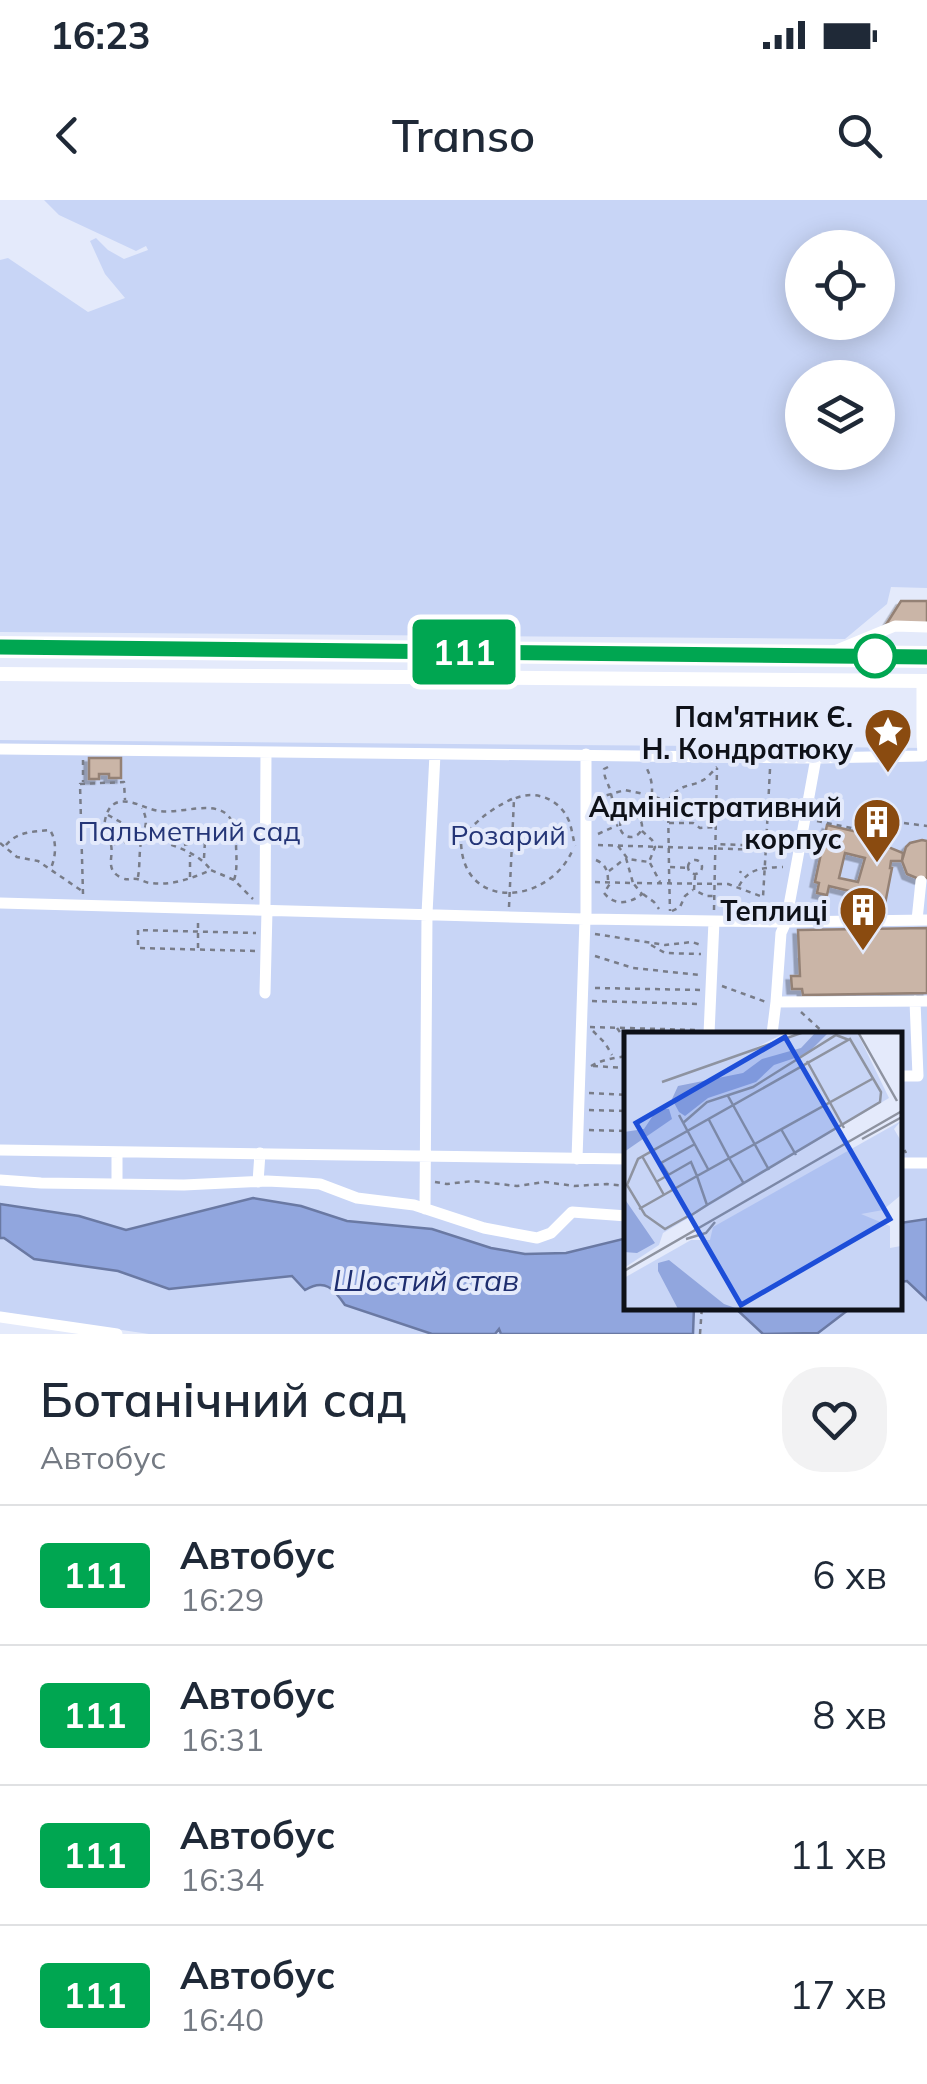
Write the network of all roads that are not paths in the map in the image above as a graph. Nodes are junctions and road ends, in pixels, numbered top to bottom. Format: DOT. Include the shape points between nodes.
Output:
graph roads {
  1 [pos="927,627"];
  2 [pos="0,646"];
  3 [pos="823,656"];
  4 [pos="927,657"];
  5 [pos="0,674"];
  6 [pos="924,681"];
  7 [pos="925,737"];
  8 [pos="0,748"];
  9 [pos="266,752"];
  10 [pos="435,754"];
  11 [pos="586,754"];
  12 [pos="925,756"];
  13 [pos="816,758"];
  14 [pos="920,881"];
  15 [pos="0,902"];
  16 [pos="266,910"];
  17 [pos="427,914"];
  18 [pos="919,920"];
  19 [pos="714,921"];
  20 [pos="786,922"];
  21 [pos="585,923"];
  22 [pos="265,993"];
  23 [pos="921,1001"];
  24 [pos="776,1004"];
  25 [pos="709,1032"];
  26 [pos="772,1032"];
  27 [pos="922,1071"];
  28 [pos="0,1150"];
  29 [pos="117,1152"];
  30 [pos="260,1154"];
  31 [pos="425,1156"];
  32 [pos="578,1159"];
  33 [pos="624,1160"];
  34 [pos="0,1180"];
  35 [pos="258,1182"];
  36 [pos="118,1183"];
  37 [pos="425,1209"];
  38 [pos="624,1216"];
  39 [pos="0,1317"];
  40 [pos="117,1334"];
  1 -- 3 [label="street" via="895,626"];
  2 -- 3 [label="main road"];
  3 -- 4 [label="main road"];
  5 -- 6 [label="main road"];
  6 -- 7 [label="street"];
  7 -- 12 [label="street"];
  8 -- 9 [label="street"];
  9 -- 10 [label="street"];
  9 -- 16 [label="street"];
  10 -- 11 [label="street"];
  10 -- 17 [label="street"];
  11 -- 13 [label="street" via="646,764"];
  11 -- 21 [label="street"];
  12 -- 13 [label="street"];
  13 -- 20 [label="street"];
  14 -- 18 [label="street"];
  15 -- 16 [label="street" via="83,898"];
  16 -- 17 [label="street"];
  16 -- 22 [label="street"];
  17 -- 21 [label="street"];
  17 -- 31 [label="street"];
  18 -- 20 [label="street"];
  19 -- 20 [label="street"];
  19 -- 21 [label="street"];
  19 -- 25 [label="street"];
  20 -- 24 [label="street"];
  21 -- 32 [label="street" via="586,1066"];
  23 -- 24 [label="street"];
  23 -- 27 [label="street"];
  24 -- 26 [label="street"];
  28 -- 29 [label="street"];
  29 -- 30 [label="street"];
  29 -- 36 [label="street"];
  30 -- 31 [label="street"];
  30 -- 35 [label="street"];
  31 -- 32 [label="street"];
  31 -- 37 [label="street"];
  32 -- 33 [label="street"];
  34 -- 36 [label="street"];
  35 -- 36 [label="street"];
  35 -- 37 [label="street" via="320,1184 357,1198"];
  37 -- 38 [label="street" via="537,1238 572,1212"];
  39 -- 40 [label="street"];
}
